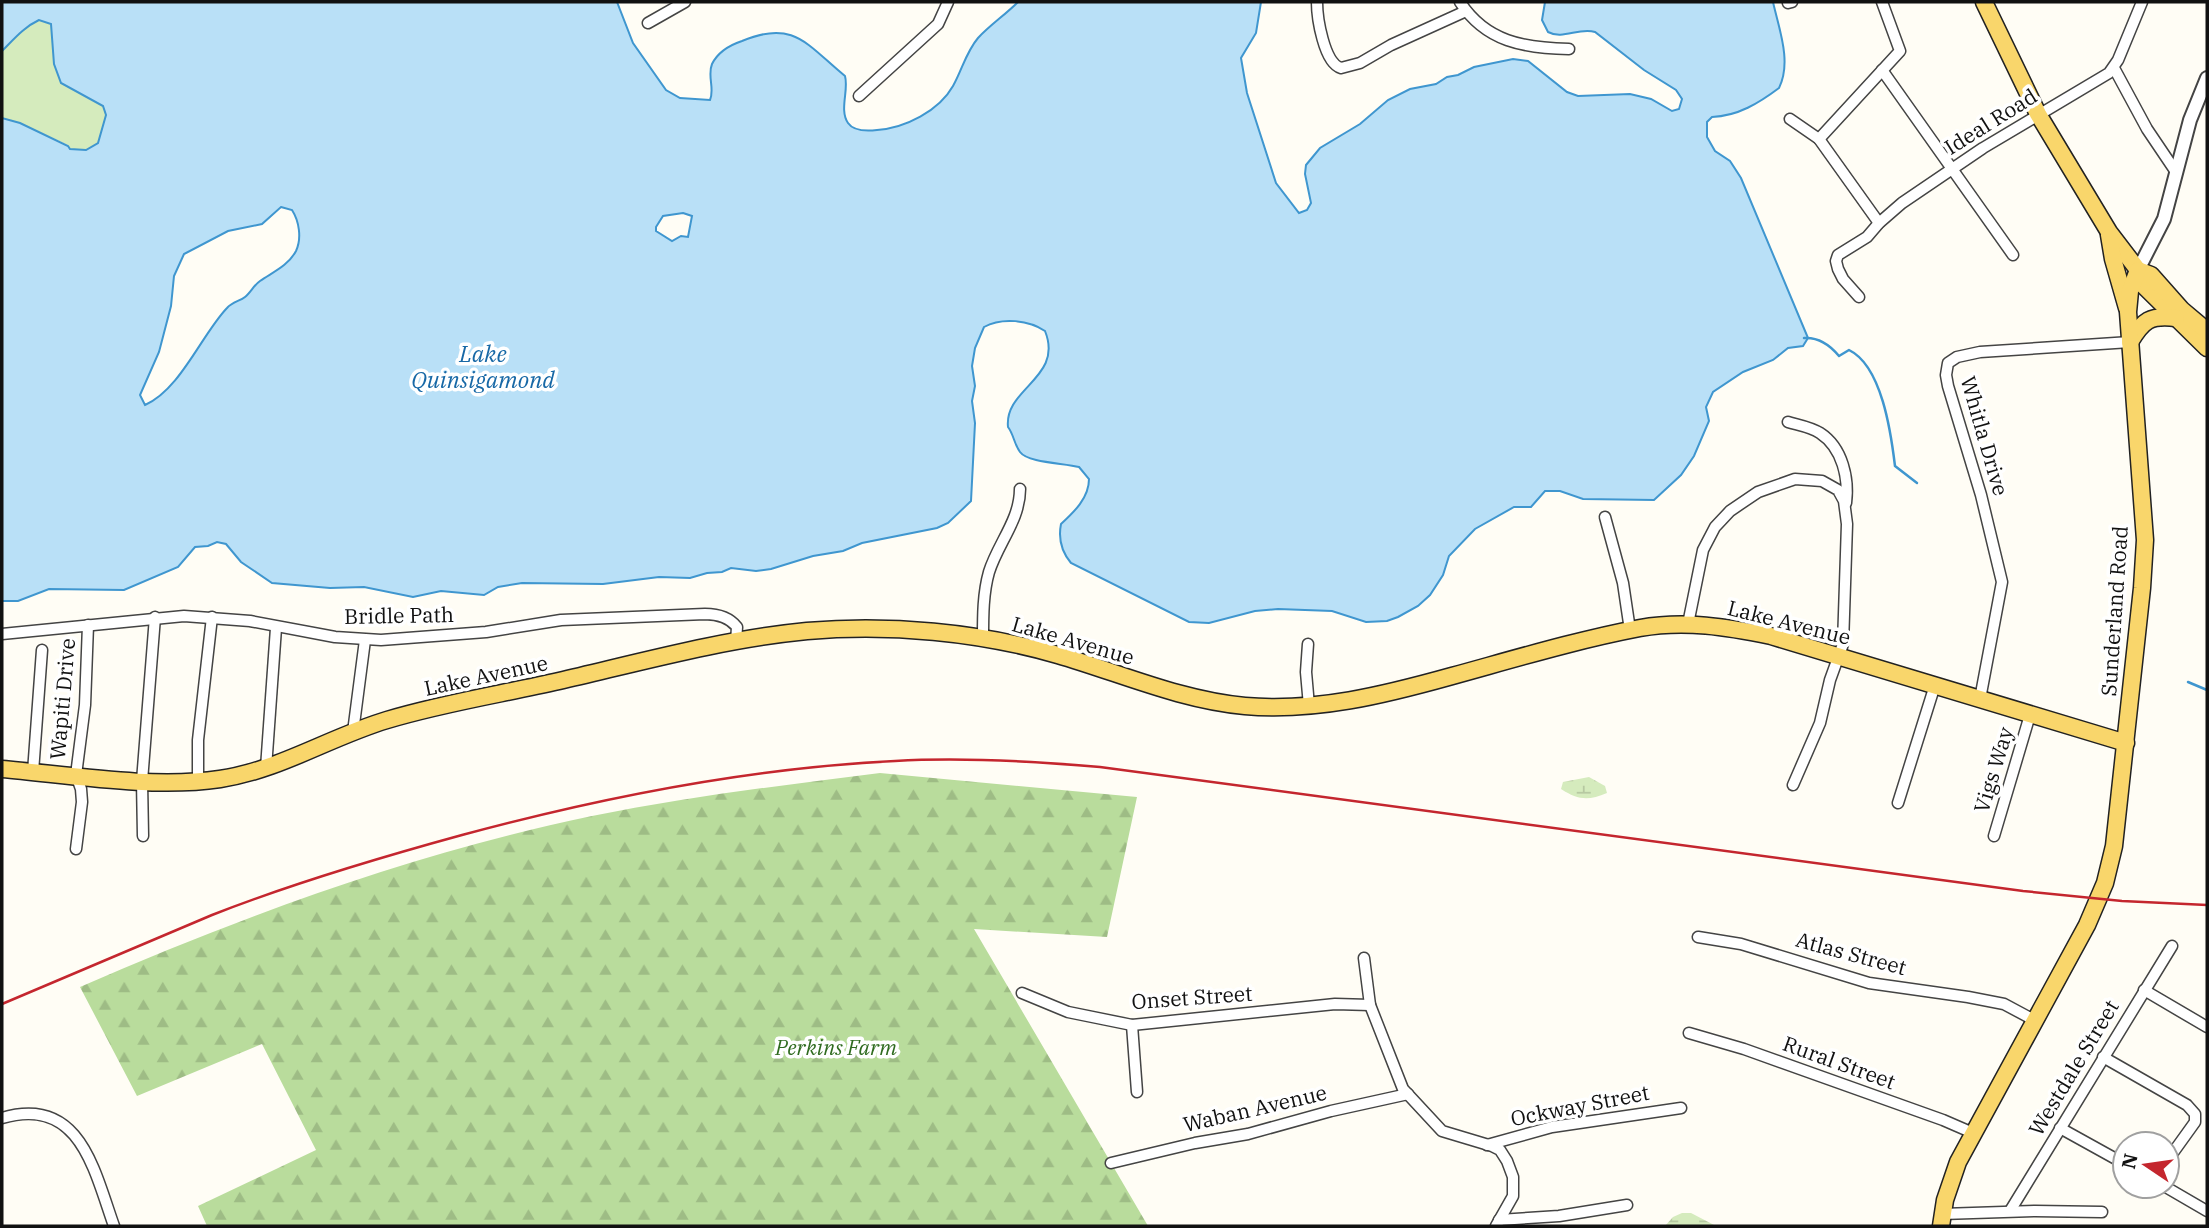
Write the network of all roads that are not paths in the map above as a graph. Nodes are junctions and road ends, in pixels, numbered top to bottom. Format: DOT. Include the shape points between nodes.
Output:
graph roads {
  1 [pos="685,2"];
  2 [pos="948,2"];
  3 [pos="1317,2"];
  4 [pos="1460,2"];
  5 [pos="1882,2"];
  6 [pos="1984,2"];
  7 [pos="2142,2"];
  8 [pos="1466,11"];
  9 [pos="648,23"];
  10 [pos="1569,50"];
  11 [pos="2114,68"];
  12 [pos="1882,70"];
  13 [pos="2207,78"];
  14 [pos="859,96"];
  15 [pos="2038,114"];
  16 [pos="1790,119"];
  17 [pos="1819,139"];
  18 [pos="1953,169"];
  19 [pos="2176,172"];
  20 [pos="1879,223"];
  21 [pos="2109,232"];
  22 [pos="2013,255"];
  23 [pos="2138,270"];
  24 [pos="1859,297"];
  25 [pos="2128,312"];
  26 [pos="2176,318"];
  27 [pos="2207,331"];
  28 [pos="2130,342"];
  29 [pos="2207,348"];
  30 [pos="1788,422"];
  31 [pos="1020,489"];
  32 [pos="1846,511"];
  33 [pos="1605,517"];
  34 [pos="155,617"];
  35 [pos="212,617"];
  36 [pos="1688,624"];
  37 [pos="88,625"];
  38 [pos="276,628"];
  39 [pos="1630,630"];
  40 [pos="2,634"];
  41 [pos="983,638"];
  42 [pos="365,640"];
  43 [pos="736,642"];
  44 [pos="1308,644"];
  45 [pos="43,650"];
  46 [pos="1837,655"];
  47 [pos="1935,685"];
  48 [pos="1980,699"];
  49 [pos="1309,706"];
  50 [pos="2030,715"];
  51 [pos="353,732"];
  52 [pos="2126,743"];
  53 [pos="266,768"];
  54 [pos="2,769"];
  55 [pos="33,772"];
  56 [pos="76,775"];
  57 [pos="142,781"];
  58 [pos="198,781"];
  59 [pos="1793,785"];
  60 [pos="1898,803"];
  61 [pos="144,836"];
  62 [pos="1994,836"];
  63 [pos="76,849"];
  64 [pos="1698,937"];
  65 [pos="2172,946"];
  66 [pos="1364,958"];
  67 [pos="2144,990"];
  68 [pos="1022,993"];
  69 [pos="1370,1005"];
  70 [pos="2034,1020"];
  71 [pos="1132,1025"];
  72 [pos="2207,1027"];
  73 [pos="1689,1033"];
  74 [pos="2103,1056"];
  75 [pos="1137,1093"];
  76 [pos="1408,1094"];
  77 [pos="1681,1108"];
  78 [pos="2,1118"];
  79 [pos="2060,1128"];
  80 [pos="1973,1133"];
  81 [pos="2181,1142"];
  82 [pos="1487,1145"];
  83 [pos="2111,1156"];
  84 [pos="1111,1163"];
  85 [pos="2181,1196"];
  86 [pos="1628,1205"];
  87 [pos="2010,1211"];
  88 [pos="2207,1211"];
  89 [pos="2102,1212"];
  90 [pos="1942,1220"];
  91 [pos="1497,1223"];
  92 [pos="114,1226"];
  1 -- 9 [label="street"];
  2 -- 14 [label="street" via="938,24"];
  3 -- 8 [label="street" via="1324,40 1333,63 1341,68"];
  4 -- 8 [label="street"];
  5 -- 12 [label="street" via="1899,51"];
  6 -- 15 [label="main road"];
  7 -- 11 [label="street"];
  8 -- 10 [label="street" via="1485,30 1509,42"];
  11 -- 15 [label="street, Ideal Road"];
  11 -- 19 [label="street"];
  12 -- 17 [label="street"];
  12 -- 18 [label="street"];
  13 -- 19 [label="street"];
  15 -- 18 [label="street, Ideal Road"];
  15 -- 21 [label="main road"];
  16 -- 17 [label="street"];
  17 -- 20 [label="street"];
  18 -- 20 [label="street, Ideal Road"];
  18 -- 22 [label="street"];
  19 -- 23 [label="street" via="2164,219"];
  20 -- 24 [label="street, Ideal Road" via="1836,258 1843,279"];
  21 -- 23 [label="main road"];
  21 -- 25 [label="main road"];
  23 -- 25 [label="main road, Sunderland Road"];
  23 -- 26 [label="main road" via="2143,285"];
  23 -- 27 [label="main road" via="2151,275"];
  25 -- 28 [label="main road, Sunderland Road"];
  26 -- 28 [label="main road" via="2145,322"];
  26 -- 29 [label="main road"];
  28 -- 48 [label="street, Whitla Drive" via="1980,352 1948,363 1948,386 2003,582"];
  28 -- 52 [label="main road, Sunderland Road" via="2145,540"];
  30 -- 32 [label="street" via="1819,432 1836,453 1846,470"];
  31 -- 41 [label="street" via="1016,514 989,572"];
  32 -- 36 [label="street" via="1835,486 1804,479 1772,486 1739,504 1706,543"];
  32 -- 46 [label="street" via="1843,644"];
  33 -- 39 [label="street"];
  34 -- 35 [label="street, Bridle Path"];
  34 -- 37 [label="street, Bridle Path"];
  34 -- 57 [label="street"];
  35 -- 38 [label="street, Bridle Path"];
  35 -- 58 [label="street"];
  36 -- 39 [label="main road, Lake Avenue"];
  36 -- 46 [label="main road, Lake Avenue" via="1771,636"];
  37 -- 40 [label="street, Bridle Path"];
  37 -- 56 [label="street, Wapiti Drive"];
  38 -- 42 [label="street, Bridle Path"];
  38 -- 53 [label="street"];
  39 -- 49 [label="main road, Lake Avenue" via="1397,691"];
  41 -- 43 [label="main road, Lake Avenue" via="852,629"];
  41 -- 49 [label="main road, Lake Avenue" via="1061,656 1192,697 1246,706"];
  42 -- 43 [label="street, Bridle Path" via="474,633 561,620 705,614 735,624"];
  42 -- 51 [label="street"];
  43 -- 51 [label="main road, Lake Avenue" via="413,713"];
  44 -- 49 [label="street"];
  45 -- 55 [label="street"];
  46 -- 47 [label="main road, Lake Avenue"];
  46 -- 59 [label="street" via="1820,723"];
  47 -- 48 [label="main road, Lake Avenue"];
  47 -- 60 [label="street"];
  48 -- 50 [label="main road, Lake Avenue"];
  50 -- 52 [label="main road, Lake Avenue"];
  50 -- 62 [label="street, Vigs Way"];
  51 -- 53 [label="main road, Lake Avenue"];
  52 -- 70 [label="main road, Sunderland Road" via="2118,826 2105,883"];
  53 -- 58 [label="main road, Lake Avenue"];
  54 -- 55 [label="main road, Lake Avenue"];
  55 -- 56 [label="main road, Lake Avenue"];
  56 -- 57 [label="main road, Lake Avenue"];
  56 -- 63 [label="street, Wapiti Drive" via="82,802"];
  57 -- 58 [label="main road, Lake Avenue"];
  57 -- 61 [label="street"];
  64 -- 70 [label="street, Atlas Street" via="1741,944 1869,983 2004,1004"];
  65 -- 67 [label="street, Westdale Street"];
  66 -- 69 [label="street"];
  67 -- 72 [label="street"];
  67 -- 74 [label="street, Westdale Street"];
  68 -- 71 [label="street, Onset Street" via="1068,1012"];
  69 -- 71 [label="street, Onset Street" via="1323,1005"];
  69 -- 76 [label="street" via="1396,1076"];
  70 -- 80 [label="main road, Sunderland Road"];
  71 -- 75 [label="street"];
  73 -- 80 [label="street, Rural Street" via="1745,1049"];
  74 -- 79 [label="street, Westdale Street"];
  74 -- 81 [label="street" via="2187,1105 2195,1122"];
  76 -- 82 [label="street" via="1442,1131"];
  76 -- 84 [label="street, Waban Avenue"];
  77 -- 82 [label="street, Ockway Street" via="1552,1127"];
  78 -- 92 [label="street" via="39,1114 71,1130 91,1162"];
  79 -- 83 [label="street"];
  79 -- 87 [label="street, Westdale Street"];
  80 -- 90 [label="main road, Sunderland Road" via="1950,1183"];
  82 -- 91 [label="street" via="1500,1150 1513,1177 1513,1196"];
  85 -- 88 [label="street"];
  86 -- 91 [label="street"];
  87 -- 89 [label="street"];
  87 -- 90 [label="street"];
}
